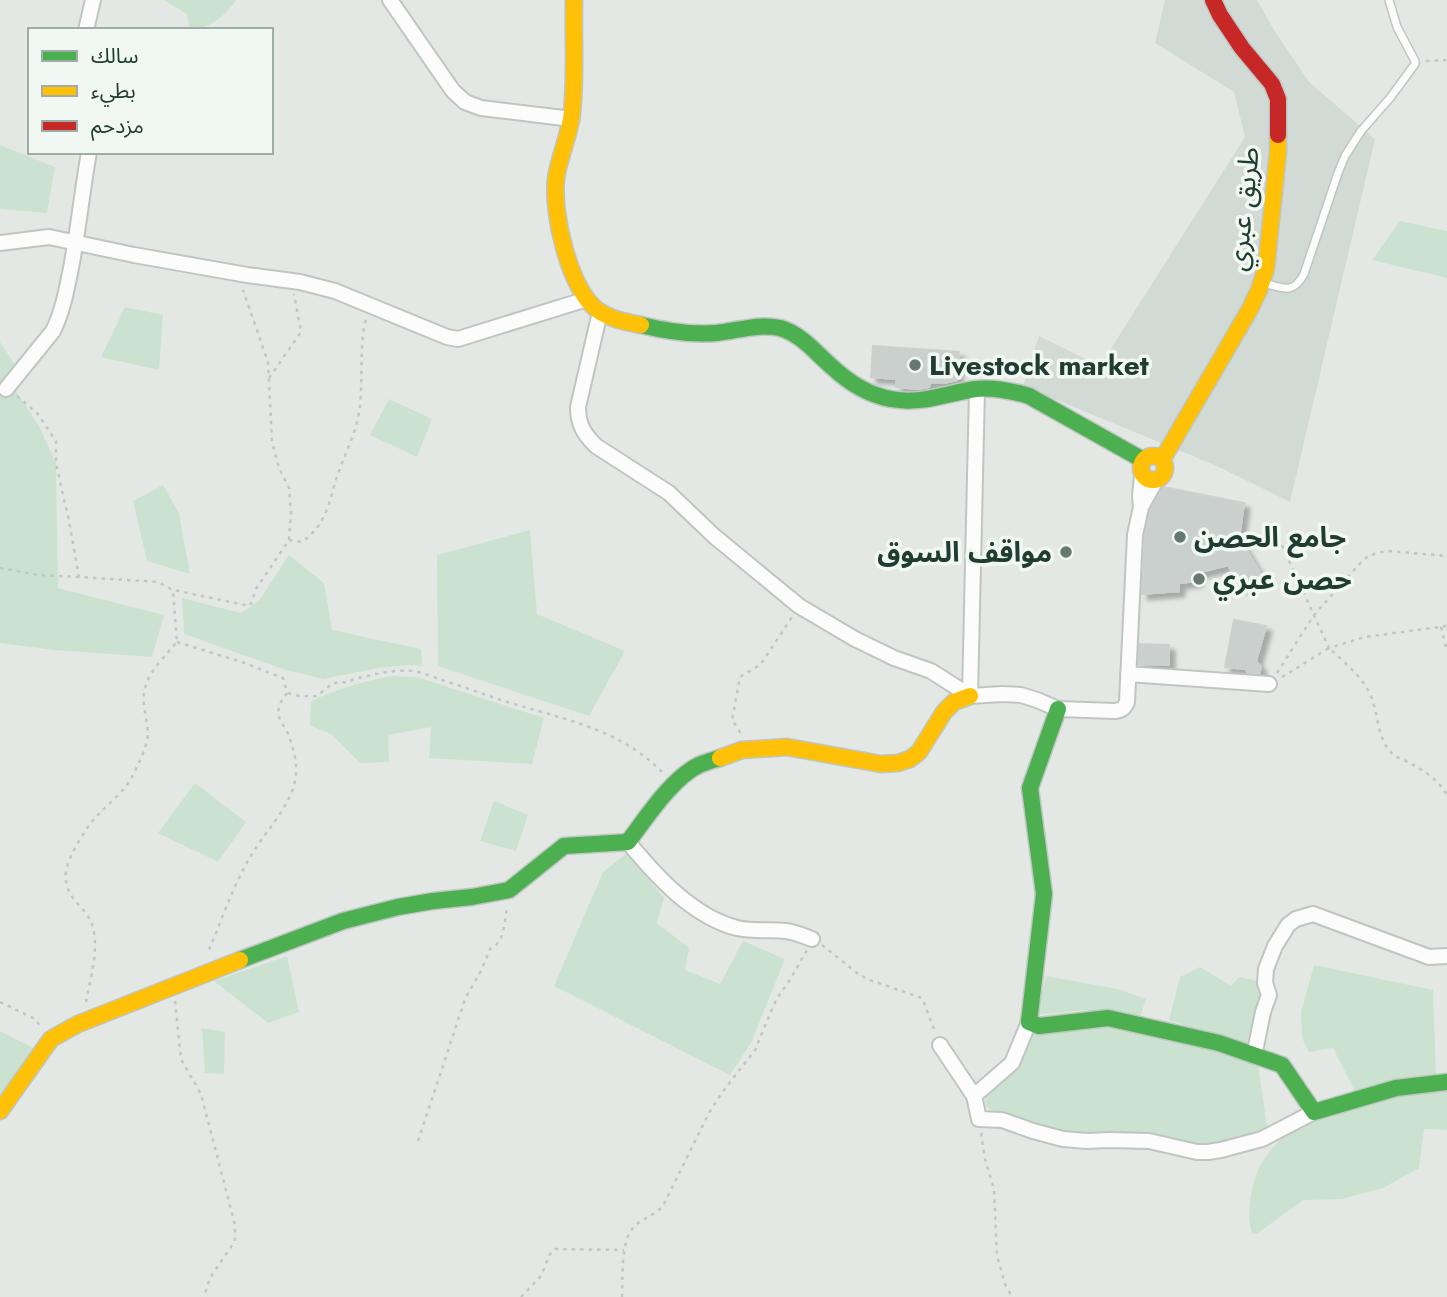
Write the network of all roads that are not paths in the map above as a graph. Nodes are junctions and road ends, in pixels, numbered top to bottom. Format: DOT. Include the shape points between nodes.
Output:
graph roads {
  1 [pos="93,0"];
  2 [pos="390,0"];
  3 [pos="573,0"];
  4 [pos="1213,0"];
  5 [pos="1389,0"];
  6 [pos="86,28"];
  7 [pos="572,119"];
  8 [pos="89,154"];
  9 [pos="0,243"];
  10 [pos="76,243"];
  11 [pos="1263,283"];
  12 [pos="587,299"];
  13 [pos="600,312"];
  14 [pos="6,389"];
  15 [pos="977,389"];
  16 [pos="1147,472"];
  17 [pos="1128,674"];
  18 [pos="1269,684"];
  19 [pos="970,696"];
  20 [pos="1058,709"];
  21 [pos="628,842"];
  22 [pos="812,939"];
  23 [pos="1447,956"];
  24 [pos="1029,1022"];
  25 [pos="940,1045"];
  26 [pos="1254,1056"];
  27 [pos="1447,1082"];
  28 [pos="974,1096"];
  29 [pos="0,1111"];
  30 [pos="1314,1112"];
  1 -- 6 [label="street"];
  2 -- 7 [label="street" via="465,102"];
  3 -- 7 [label="street"];
  4 -- 11 [label="street, طريق عبري" via="1278,99 1278,152"];
  5 -- 11 [label="lane" via="1415,64 1345,156 1299,285 1290,289"];
  7 -- 12 [label="street" via="556,182 556,204 566,252"];
  8 -- 10 [label="street"];
  9 -- 10 [label="street" via="49,237"];
  10 -- 12 [label="street" via="335,291 458,339"];
  10 -- 14 [label="street" via="58,321"];
  11 -- 16 [label="street, طريق عبري" via="1162,460 1163,474"];
  12 -- 13 [label="street"];
  13 -- 15 [label="street" via="625,322 685,333 768,326 782,329 803,340 857,387 892,400 926,401"];
  13 -- 19 [label="street" via="579,407 580,427 596,446 669,493 799,606 855,639 931,671"];
  15 -- 16 [label="street" via="1029,396"];
  15 -- 19 [label="street"];
  16 -- 17 [label="street" via="1133,551"];
  17 -- 18 [label="street"];
  17 -- 20 [label="street" via="1127,702 1121,710"];
  19 -- 20 [label="street" via="1021,695"];
  19 -- 21 [label="street" via="955,701 914,758 905,763 881,764 787,747 742,750 696,766 674,784"];
  20 -- 24 [label="street" via="1030,788 1044,894"];
  21 -- 22 [label="street" via="676,892 711,918 738,928 790,931"];
  21 -- 29 [label="street" via="564,846 509,890 344,920 83,1023 51,1039"];
  23 -- 26 [label="street" via="1429,957 1312,914 1296,919 1275,946 1266,968 1269,995"];
  24 -- 26 [label="street" via="1038,1026 1108,1018"];
  24 -- 28 [label="street" via="1012,1063"];
  25 -- 28 [label="street"];
  26 -- 30 [label="street" via="1282,1065"];
  27 -- 30 [label="street" via="1380,1092"];
  28 -- 30 [label="street" via="979,1119 1002,1120 1063,1139 1149,1141 1196,1152 1262,1139"];
}
